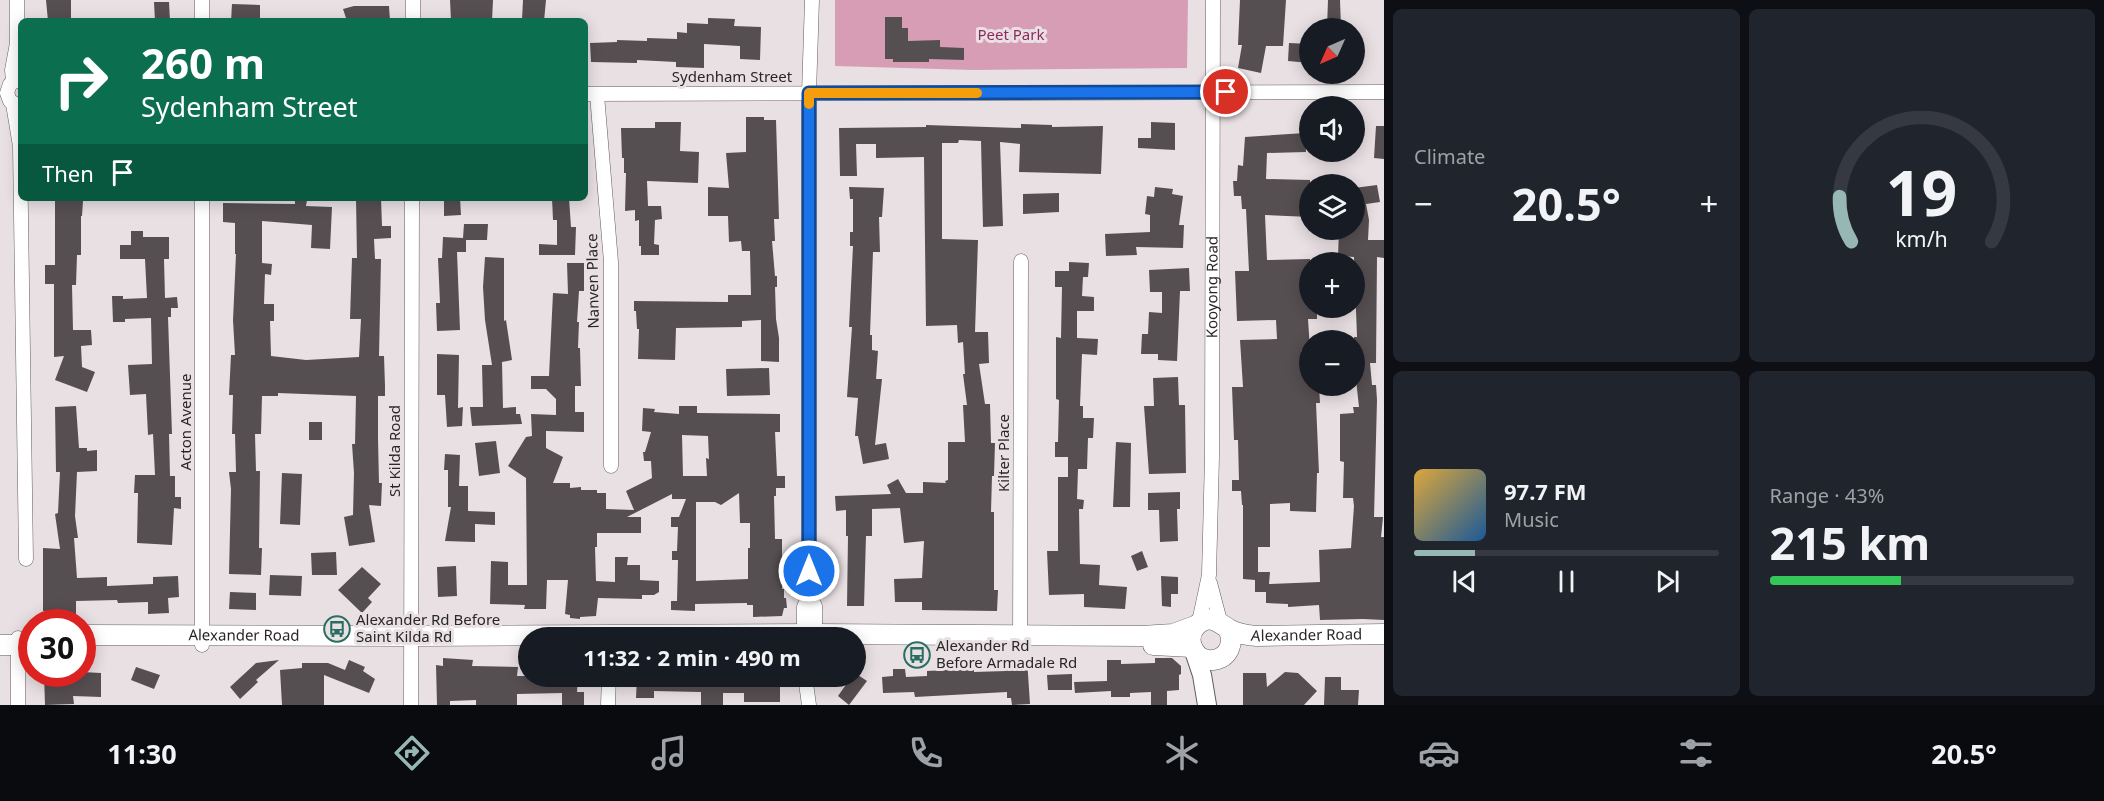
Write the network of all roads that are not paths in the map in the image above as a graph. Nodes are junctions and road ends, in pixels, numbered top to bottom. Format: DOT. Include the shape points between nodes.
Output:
graph roads {
  1 [pos="17,0"];
  2 [pos="202,0"];
  3 [pos="413,0"];
  4 [pos="812,0"];
  5 [pos="1213,0"];
  6 [pos="202,18"];
  7 [pos="413,18"];
  8 [pos="17,43"];
  9 [pos="18,48"];
  10 [pos="1213,92"];
  11 [pos="1384,92"];
  12 [pos="13,93"];
  13 [pos="809,93"];
  14 [pos="591,94"];
  15 [pos="18,129"];
  16 [pos="21,201"];
  17 [pos="202,201"];
  18 [pos="412,201"];
  19 [pos="1021,261"];
  20 [pos="611,466"];
  21 [pos="26,559"];
  22 [pos="1209,575"];
  23 [pos="1197,624"];
  24 [pos="1224,625"];
  25 [pos="807,627"];
  26 [pos="1384,634"];
  27 [pos="96,636"];
  28 [pos="866,637"];
  29 [pos="518,638"];
  30 [pos="17,640"];
  31 [pos="202,640"];
  32 [pos="1020,640"];
  33 [pos="411,641"];
  34 [pos="1384,643"];
  35 [pos="96,644"];
  36 [pos="518,645"];
  37 [pos="866,647"];
  38 [pos="1193,649"];
  39 [pos="1223,654"];
  40 [pos="609,687"];
  41 [pos="806,687"];
  42 [pos="812,687"];
  43 [pos="809,702"];
  44 [pos="18,705"];
  45 [pos="411,705"];
  46 [pos="608,705"];
  47 [pos="1207,705"];
  1 -- 8 [label="street"];
  2 -- 6 [label="street"];
  3 -- 7 [label="street"];
  4 -- 13 [label="street"];
  5 -- 10 [label="street, Kooyong Road"];
  8 -- 9 [label="street"];
  8 -- 12 [label="street"];
  10 -- 11 [label="street, Sydenham Street"];
  10 -- 13 [label="street, Sydenham Street"];
  10 -- 22 [label="street, Kooyong Road"];
  12 -- 15 [label="street"];
  13 -- 14 [label="street, Sydenham Street"];
  13 -- 25 [label="street" via="809,595 804,607"];
  14 -- 20 [label="street, Nanven Place" via="611,262"];
  16 -- 21 [label="street"];
  17 -- 31 [label="street, Acton Avenue"];
  18 -- 33 [label="street, St Kilda Road"];
  19 -- 32 [label="street, Kilter Place"];
  22 -- 23 [label="street, Kooyong Road"];
  22 -- 24 [label="street, Kooyong Road"];
  23 -- 24 [label="main road" via="1210,619"];
  23 -- 32 [label="main road, Alexander Road" via="1158,636"];
  23 -- 38 [label="main road" via="1190,636"];
  24 -- 26 [label="main road, Alexander Road" via="1256,636"];
  24 -- 39 [label="main road" via="1231,638"];
  27 -- 31 [label="main road, Alexander Road"];
  28 -- 32 [label="main road, Alexander Road"];
  29 -- 33 [label="main road, Alexander Road"];
  30 -- 44 [label="street"];
  31 -- 33 [label="main road, Alexander Road"];
  31 -- 35 [label="main road, Alexander Road"];
  32 -- 37 [label="main road, Alexander Road"];
  32 -- 38 [label="main road, Alexander Road"];
  33 -- 36 [label="main road, Alexander Road"];
  33 -- 45 [label="street, St Kilda Road"];
  34 -- 39 [label="main road, Alexander Road" via="1247,644"];
  38 -- 39 [label="main road" via="1204,659"];
  38 -- 47 [label="street"];
  39 -- 47 [label="street"];
  40 -- 46 [label="street"];
  41 -- 43 [label="street"];
  42 -- 43 [label="street"];
}
